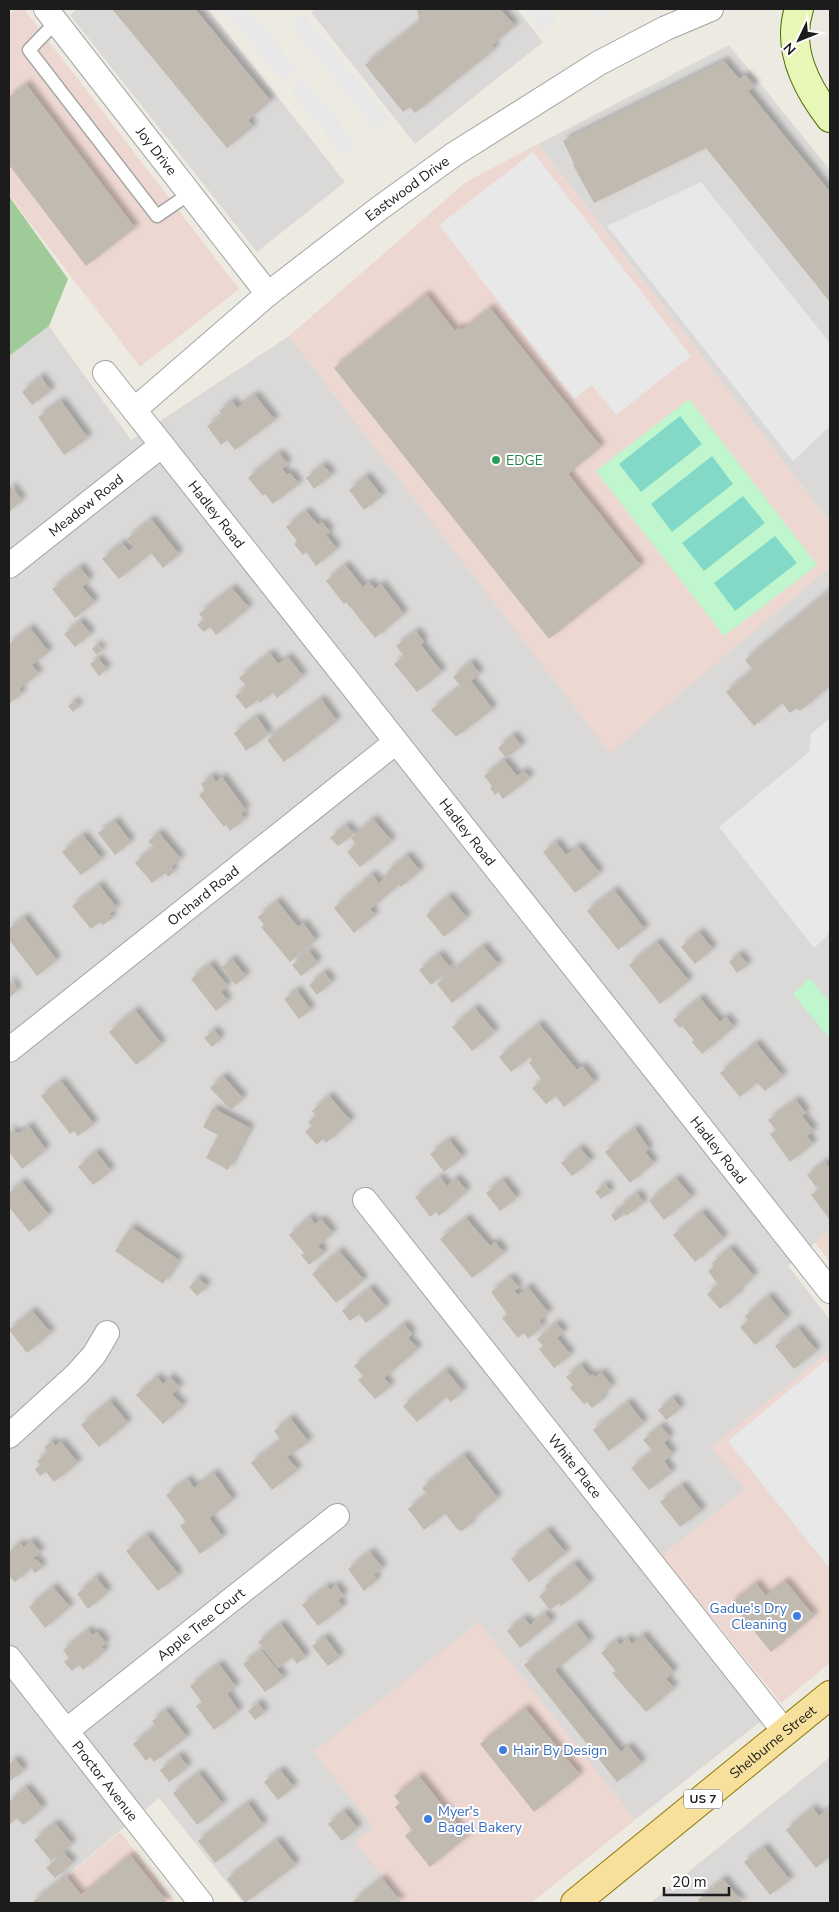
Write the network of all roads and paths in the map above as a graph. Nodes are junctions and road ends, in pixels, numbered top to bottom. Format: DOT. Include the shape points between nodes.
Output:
graph roads {
  1 [pos="710,9"];
  2 [pos="799,9"];
  3 [pos="51,16"];
  4 [pos="830,118"];
  5 [pos="189,194"];
  6 [pos="268,294"];
  7 [pos="105,373"];
  8 [pos="134,410"];
  9 [pos="162,445"];
  10 [pos="9,566"];
  11 [pos="396,742"];
  12 [pos="9,1050"];
  13 [pos="366,1200"];
  14 [pos="830,1291"];
  15 [pos="107,1333"];
  16 [pos="9,1436"];
  17 [pos="337,1516"];
  18 [pos="9,1658"];
  19 [pos="830,1695"];
  20 [pos="66,1731"];
  21 [pos="785,1732"];
  22 [pos="201,1903"];
  23 [pos="575,1903"];
  1 -- 6 [label="street, Eastwood Drive" via="599,63 478,138"];
  2 -- 4 [label="street" via="795,44 798,61 815,98"];
  3 -- 5 [label="street, Joy Drive"];
  3 -- 5 [label="lane" via="29,50 139,193 157,216"];
  5 -- 6 [label="street, Joy Drive"];
  6 -- 8 [label="street, Eastwood Drive"];
  7 -- 8 [label="street, Hadley Road"];
  8 -- 9 [label="street, Hadley Road"];
  9 -- 10 [label="street, Meadow Road"];
  9 -- 11 [label="street, Hadley Road"];
  11 -- 12 [label="street, Orchard Road"];
  11 -- 14 [label="street, Hadley Road"];
  13 -- 21 [label="street, White Place"];
  15 -- 16 [label="street" via="78,1374"];
  17 -- 20 [label="street, Apple Tree Court"];
  18 -- 20 [label="street, Proctor Avenue"];
  19 -- 21 [label="main road, Shelburne Street / US 7"];
  20 -- 22 [label="street, Proctor Avenue"];
  21 -- 23 [label="main road, Shelburne Street / US 7"];
}
